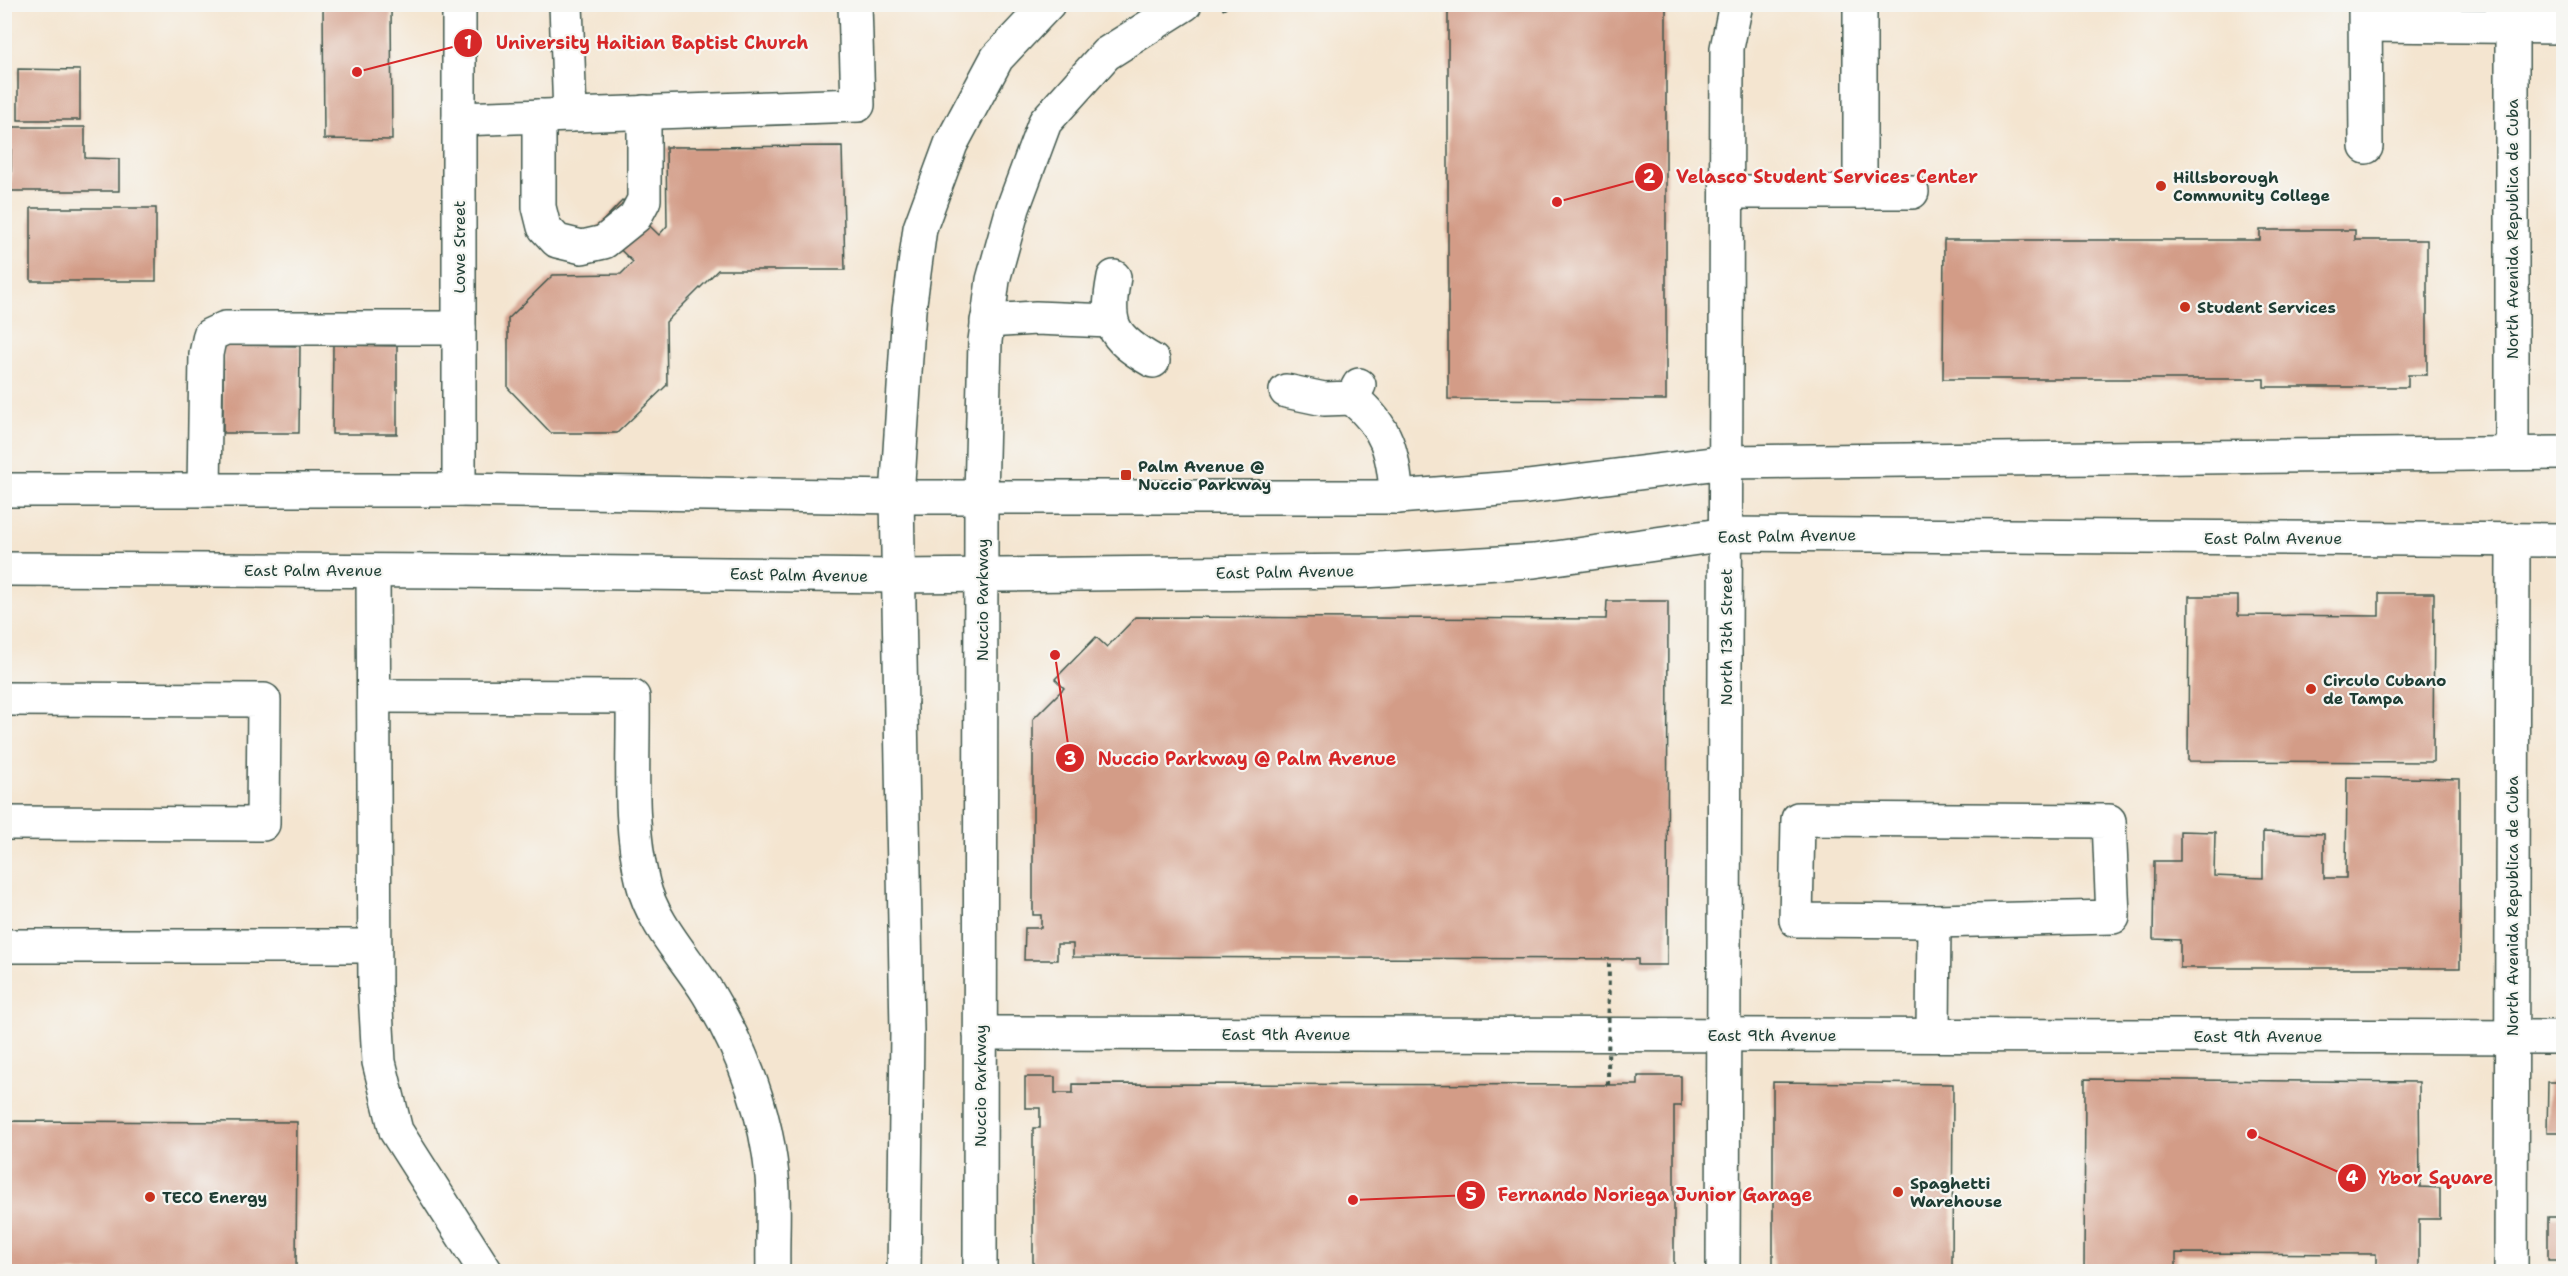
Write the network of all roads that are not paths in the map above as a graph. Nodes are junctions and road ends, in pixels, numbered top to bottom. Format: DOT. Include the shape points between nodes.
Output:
graph roads {
  1 [pos="459,4"];
  2 [pos="566,4"];
  3 [pos="1048,4"];
  4 [pos="1185,4"];
  5 [pos="1736,4"];
  6 [pos="1860,4"];
  7 [pos="865,8"];
  8 [pos="2366,15"];
  9 [pos="2512,15"];
  10 [pos="2564,27"];
  11 [pos="644,112"];
  12 [pos="555,116"];
  13 [pos="459,119"];
  14 [pos="2366,147"];
  15 [pos="1728,192"];
  16 [pos="1860,192"];
  17 [pos="1912,192"];
  18 [pos="1114,276"];
  19 [pos="987,321"];
  20 [pos="1110,321"];
  21 [pos="459,328"];
  22 [pos="1153,361"];
  23 [pos="1286,391"];
  24 [pos="2512,453"];
  25 [pos="2564,453"];
  26 [pos="1727,462"];
  27 [pos="4,490"];
  28 [pos="204,490"];
  29 [pos="459,490"];
  30 [pos="981,495"];
  31 [pos="897,497"];
  32 [pos="1397,497"];
  33 [pos="1727,534"];
  34 [pos="2513,540"];
  35 [pos="2564,540"];
  36 [pos="4,569"];
  37 [pos="373,571"];
  38 [pos="983,575"];
  39 [pos="898,576"];
  40 [pos="374,696"];
  41 [pos="4,699"];
  42 [pos="4,823"];
  43 [pos="1934,921"];
  44 [pos="4,946"];
  45 [pos="375,946"];
  46 [pos="980,1033"];
  47 [pos="1725,1035"];
  48 [pos="1933,1035"];
  49 [pos="2512,1037"];
  50 [pos="2564,1037"];
  51 [pos="486,1272"];
  52 [pos="772,1272"];
  53 [pos="904,1272"];
  54 [pos="980,1272"];
  55 [pos="1723,1272"];
  56 [pos="2511,1272"];
  1 -- 13 [label="street, Lowe Street"];
  2 -- 12 [label="street"];
  3 -- 31 [label="street" via="998,58 951,144 920,228 909,310"];
  4 -- 19 [label="street, Nuccio Parkway" via="1106,54 1045,122 1013,208 993,280"];
  5 -- 15 [label="street, North 13th Street" via="1727,48"];
  6 -- 16 [label="street"];
  7 -- 11 [label="street" via="858,105"];
  8 -- 9 [label="street"];
  8 -- 14 [label="street"];
  9 -- 10 [label="street"];
  9 -- 24 [label="street, North Avenida Republica de Cuba"];
  11 -- 12 [label="street"];
  11 -- 12 [label="street" via="644,200 635,217 604,242 582,247 557,241 544,227 539,207"];
  12 -- 13 [label="street"];
  13 -- 21 [label="street, Lowe Street"];
  15 -- 16 [label="street"];
  15 -- 26 [label="street, North 13th Street"];
  16 -- 17 [label="street"];
  18 -- 20 [label="street"];
  19 -- 20 [label="street"];
  19 -- 30 [label="street, Nuccio Parkway"];
  20 -- 22 [label="street" via="1127,346"];
  21 -- 28 [label="street" via="225,328 210,336 206,354"];
  21 -- 29 [label="street, Lowe Street"];
  23 -- 32 [label="street" via="1324,399 1355,392 1386,436"];
  24 -- 25 [label="street"];
  24 -- 26 [label="street"];
  26 -- 32 [label="street" via="1527,487"];
  26 -- 33 [label="street, North 13th Street"];
  27 -- 28 [label="street"];
  28 -- 29 [label="street"];
  29 -- 31 [label="street"];
  30 -- 31 [label="street"];
  30 -- 32 [label="street"];
  30 -- 38 [label="street, Nuccio Parkway"];
  31 -- 39 [label="street"];
  33 -- 34 [label="street, East Palm Avenue"];
  33 -- 38 [label="street, East Palm Avenue" via="1534,561 1386,569"];
  33 -- 47 [label="street, North 13th Street"];
  34 -- 35 [label="street, East Palm Avenue"];
  34 -- 49 [label="street, North Avenida Republica de Cuba"];
  36 -- 37 [label="street, East Palm Avenue"];
  37 -- 39 [label="street, East Palm Avenue"];
  37 -- 40 [label="street"];
  38 -- 39 [label="street, East Palm Avenue"];
  38 -- 46 [label="street, Nuccio Parkway"];
  39 -- 53 [label="street" via="907,1031"];
  40 -- 45 [label="street"];
  40 -- 52 [label="street" via="633,697 635,836 643,885 671,943 707,992 731,1037 763,1115 772,1177"];
  41 -- 42 [label="street" via="264,700 263,824"];
  43 -- 43 [label="street" via="1796,920 1798,819 2109,821 2114,917"];
  43 -- 48 [label="street"];
  44 -- 45 [label="street"];
  45 -- 51 [label="street" via="379,1062 396,1131"];
  46 -- 47 [label="street, East 9th Avenue"];
  46 -- 54 [label="street, Nuccio Parkway"];
  47 -- 48 [label="street, East 9th Avenue"];
  47 -- 55 [label="street, North 13th Street"];
  48 -- 49 [label="street, East 9th Avenue"];
  49 -- 50 [label="street, East 9th Avenue"];
  49 -- 56 [label="street, North Avenida Republica de Cuba"];
}
